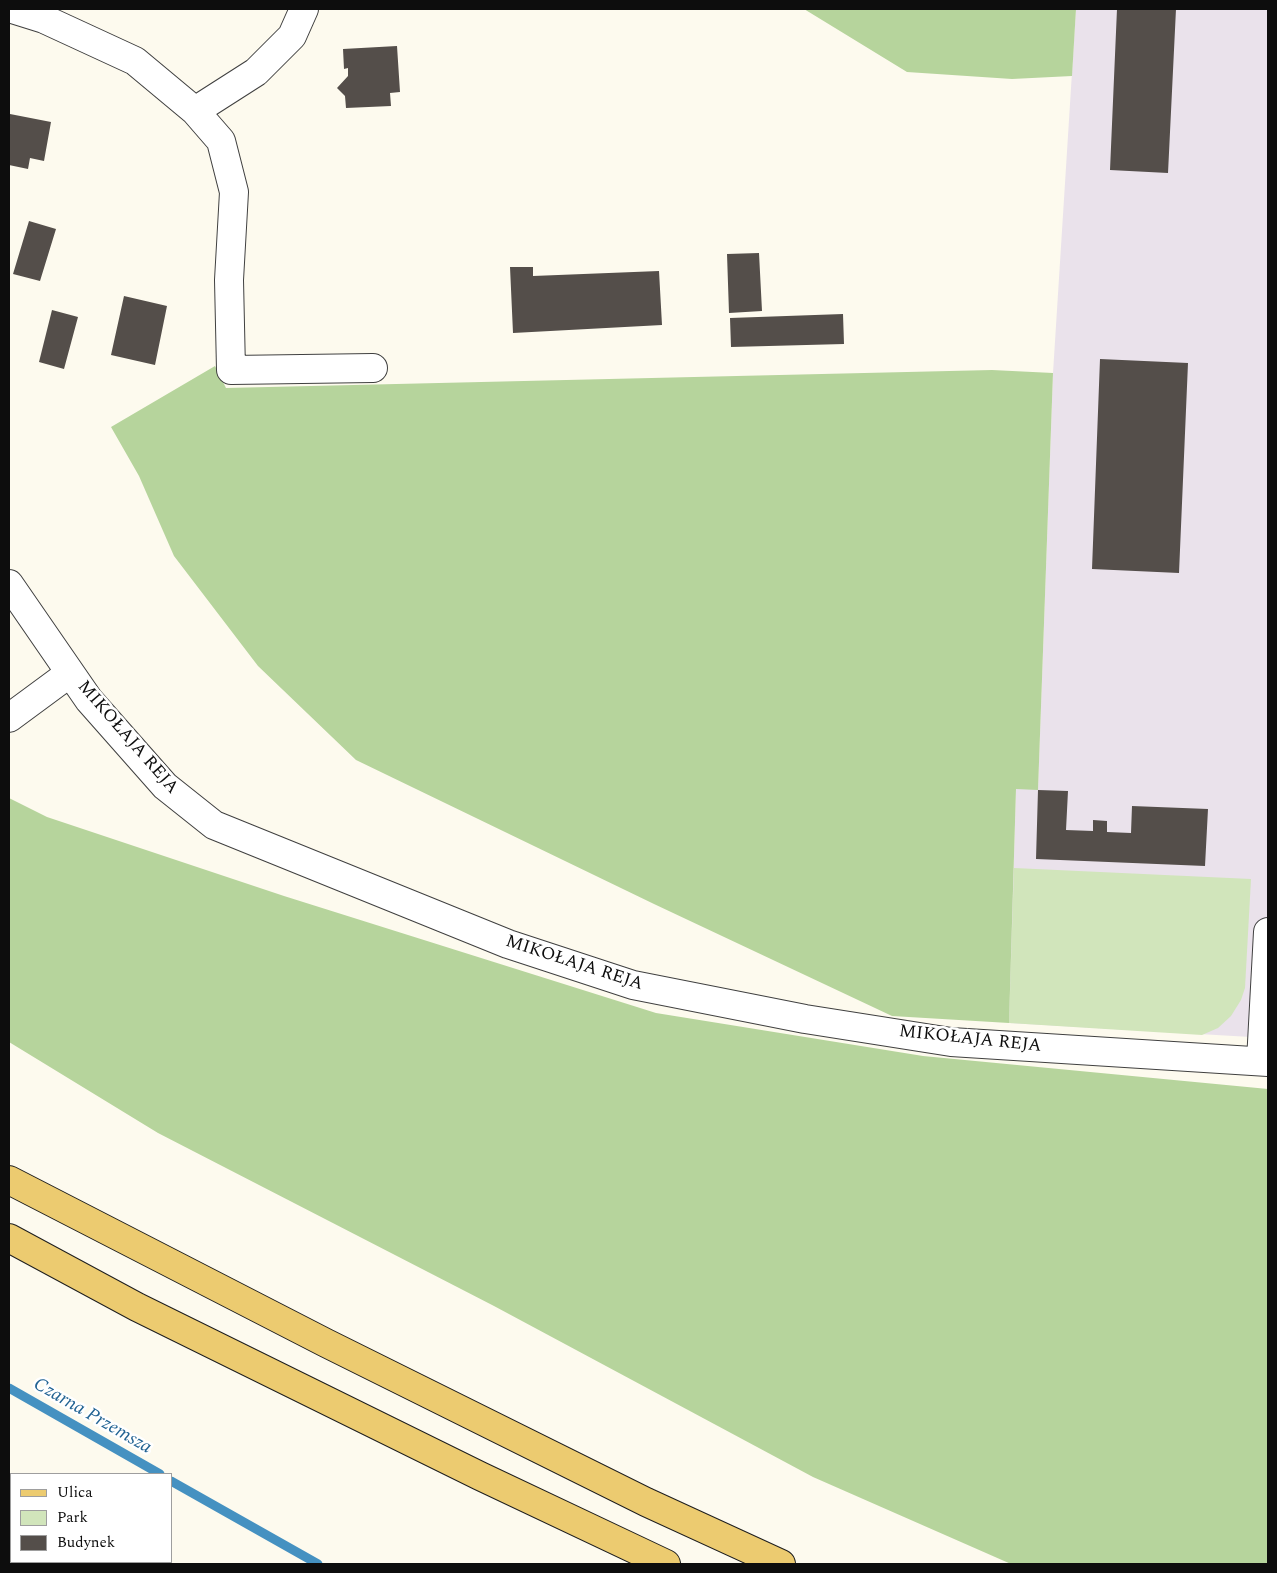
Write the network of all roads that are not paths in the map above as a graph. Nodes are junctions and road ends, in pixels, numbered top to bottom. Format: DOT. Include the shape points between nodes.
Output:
graph roads {
  1 [pos="12,9"];
  2 [pos="304,9"];
  3 [pos="195,111"];
  4 [pos="373,368"];
  5 [pos="9,584"];
  6 [pos="70,672"];
  7 [pos="9,718"];
  8 [pos="1268,932"];
  9 [pos="1264,1062"];
  10 [pos="9,1180"];
  11 [pos="9,1238"];
  12 [pos="666,1564"];
  13 [pos="781,1564"];
  1 -- 3 [label="street" via="44,19 135,61"];
  2 -- 3 [label="street" via="292,36 256,72"];
  3 -- 4 [label="street" via="221,141 234,192 229,280 231,370"];
  5 -- 6 [label="street, MIKOŁAJA REJA"];
  6 -- 7 [label="street"];
  6 -- 9 [label="street, MIKOŁAJA REJA" via="89,700 165,786 214,825 508,944 633,985 805,1019 951,1042"];
  8 -- 9 [label="street"];
  10 -- 13 [label="main road" via="344,1352 646,1502"];
  11 -- 12 [label="main road" via="145,1311"];
}
